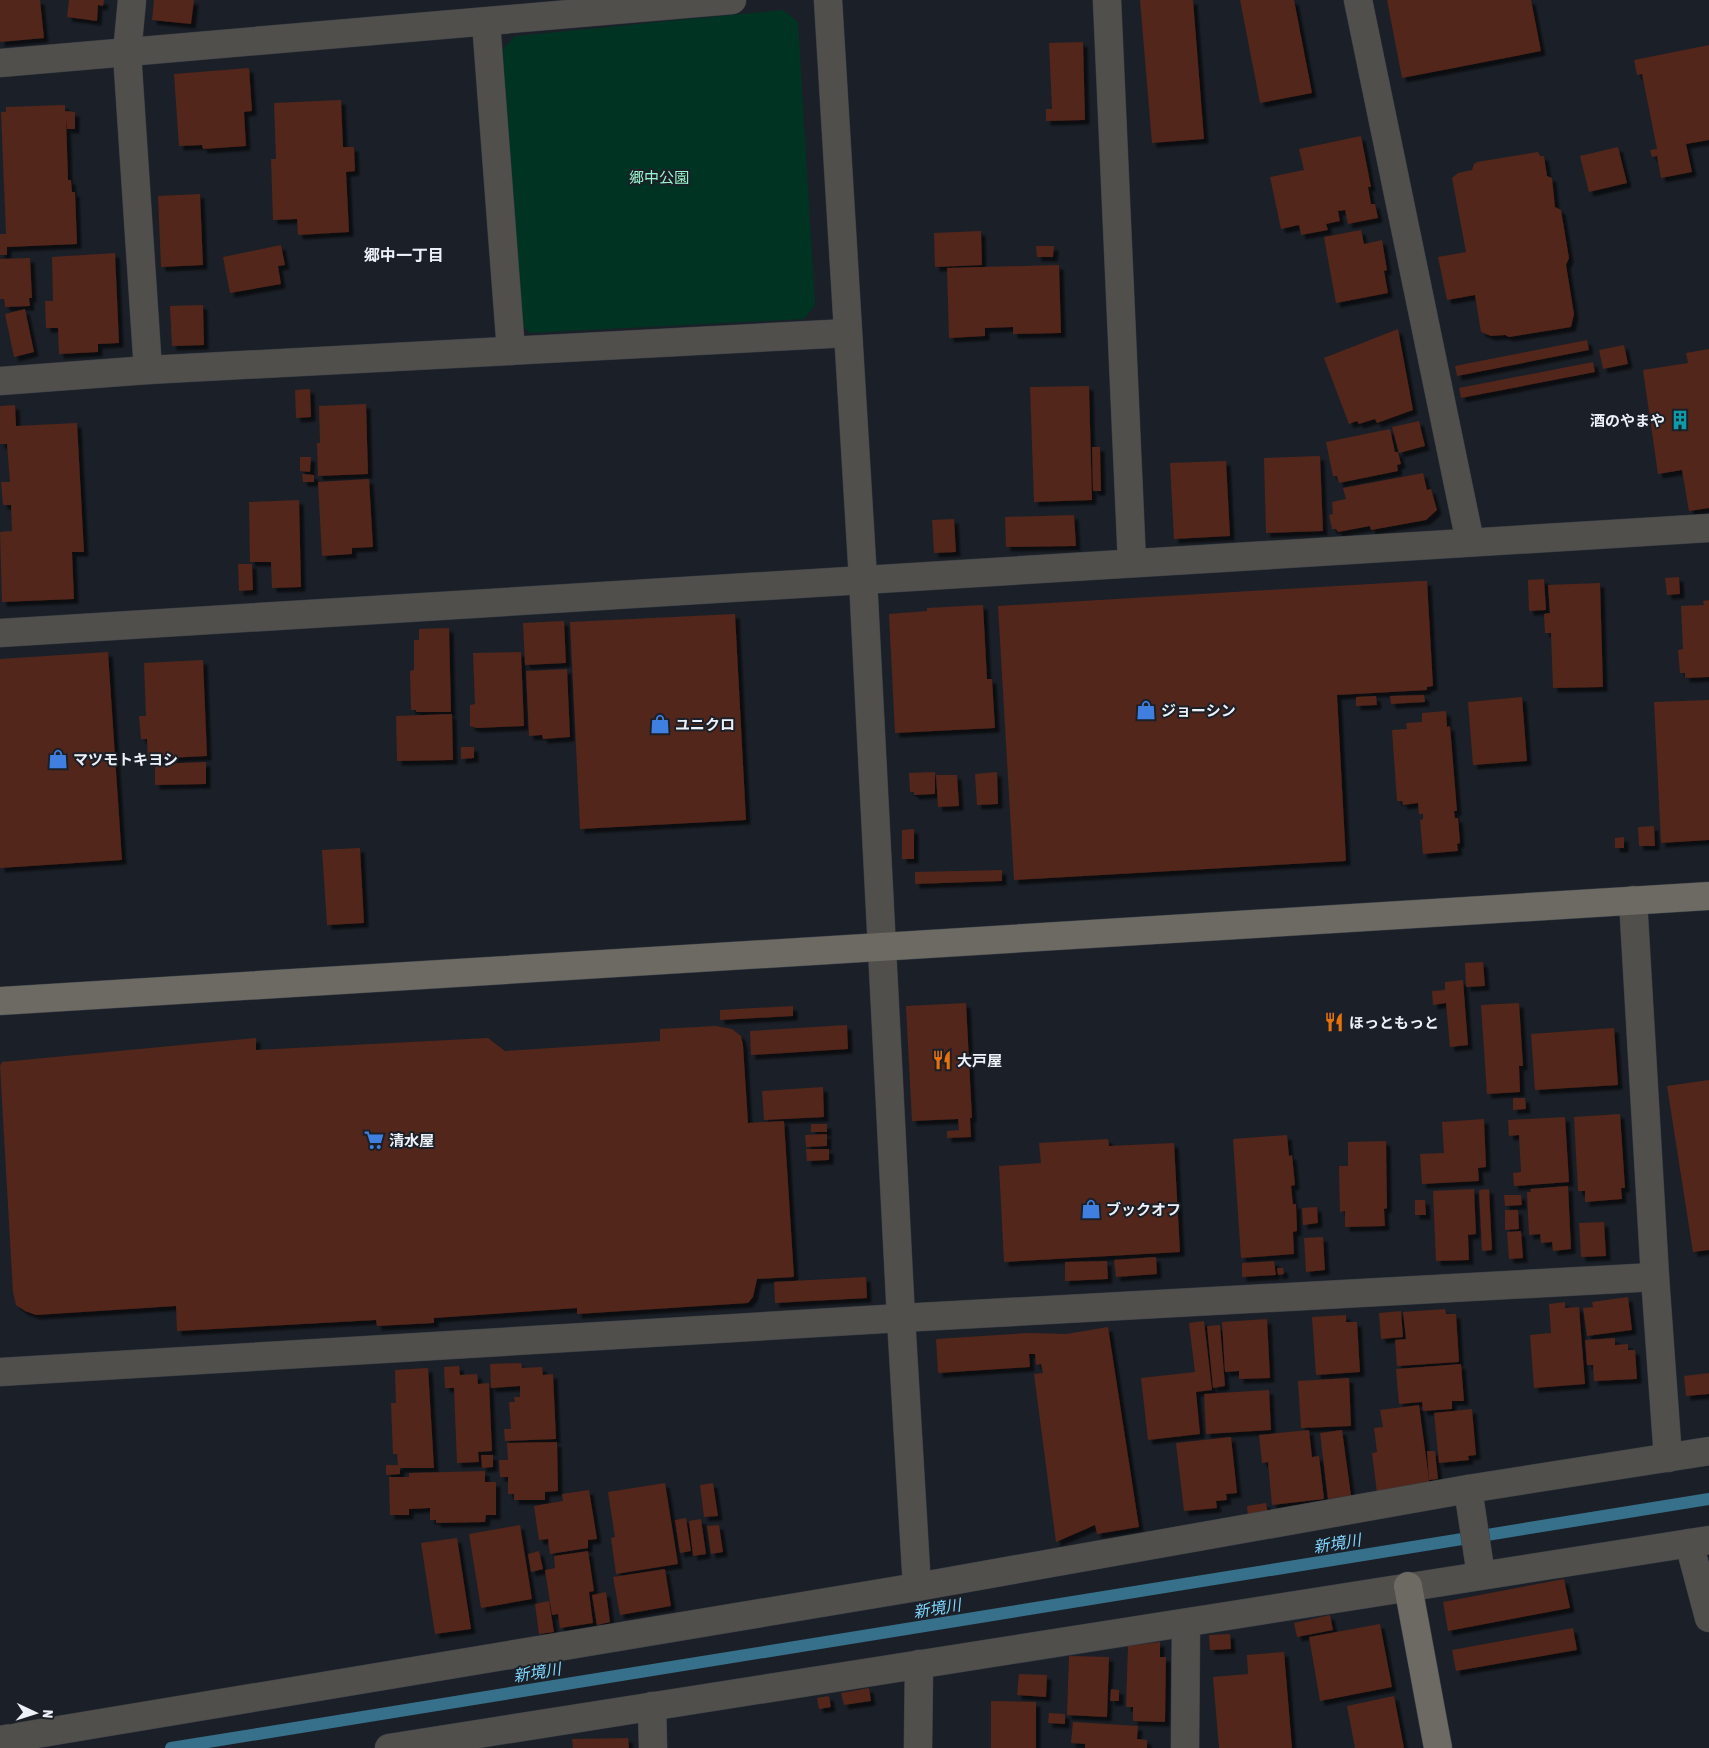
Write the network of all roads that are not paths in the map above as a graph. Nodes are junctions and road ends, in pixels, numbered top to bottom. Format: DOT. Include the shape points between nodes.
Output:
graph roads {
  1 [pos="132,0"];
  2 [pos="732,0"];
  3 [pos="828,0"];
  4 [pos="1107,0"];
  5 [pos="1358,0"];
  6 [pos="486,22"];
  7 [pos="127,53"];
  8 [pos="0,63"];
  9 [pos="848,333"];
  10 [pos="511,351"];
  11 [pos="148,370"];
  12 [pos="0,381"];
  13 [pos="1709,528"];
  14 [pos="1470,542"];
  15 [pos="1132,563"];
  16 [pos="863,579"];
  17 [pos="0,633"];
  18 [pos="1709,896"];
  19 [pos="1633,900"];
  20 [pos="883,948"];
  21 [pos="0,1001"];
  22 [pos="1655,1277"];
  23 [pos="900,1318"];
  24 [pos="0,1372"];
  25 [pos="1709,1451"];
  26 [pos="1668,1458"];
  27 [pos="1468,1489"];
  28 [pos="1699,1542"];
  29 [pos="1480,1575"];
  30 [pos="1408,1586"];
  31 [pos="917,1587"];
  32 [pos="1709,1618"];
  33 [pos="1186,1623"];
  34 [pos="919,1664"];
  35 [pos="652,1706"];
  36 [pos="0,1740"];
  37 [pos="392,1748"];
  38 [pos="653,1748"];
  39 [pos="918,1748"];
  40 [pos="1185,1748"];
  41 [pos="1438,1748"];
  1 -- 7 [label="street"];
  2 -- 6 [label="street"];
  3 -- 9 [label="street"];
  4 -- 15 [label="street"];
  5 -- 14 [label="street"];
  6 -- 7 [label="street"];
  6 -- 10 [label="street"];
  7 -- 8 [label="street"];
  7 -- 11 [label="street"];
  9 -- 10 [label="street"];
  9 -- 16 [label="street"];
  10 -- 11 [label="street"];
  11 -- 12 [label="street"];
  13 -- 14 [label="street"];
  14 -- 15 [label="street"];
  15 -- 16 [label="street"];
  16 -- 17 [label="street"];
  16 -- 20 [label="street"];
  18 -- 19 [label="street"];
  19 -- 20 [label="street"];
  19 -- 22 [label="street"];
  20 -- 21 [label="street"];
  20 -- 23 [label="street"];
  22 -- 23 [label="street"];
  22 -- 26 [label="street"];
  23 -- 24 [label="street"];
  23 -- 31 [label="street"];
  25 -- 26 [label="street"];
  26 -- 27 [label="street"];
  27 -- 29 [label="street"];
  27 -- 31 [label="street"];
  28 -- 29 [label="street"];
  28 -- 32 [label="street"];
  29 -- 30 [label="street"];
  30 -- 33 [label="street"];
  30 -- 41 [label="street"];
  31 -- 36 [label="street"];
  33 -- 34 [label="street"];
  33 -- 40 [label="street"];
  34 -- 35 [label="street"];
  34 -- 39 [label="street"];
  35 -- 37 [label="street"];
  35 -- 38 [label="street"];
}
